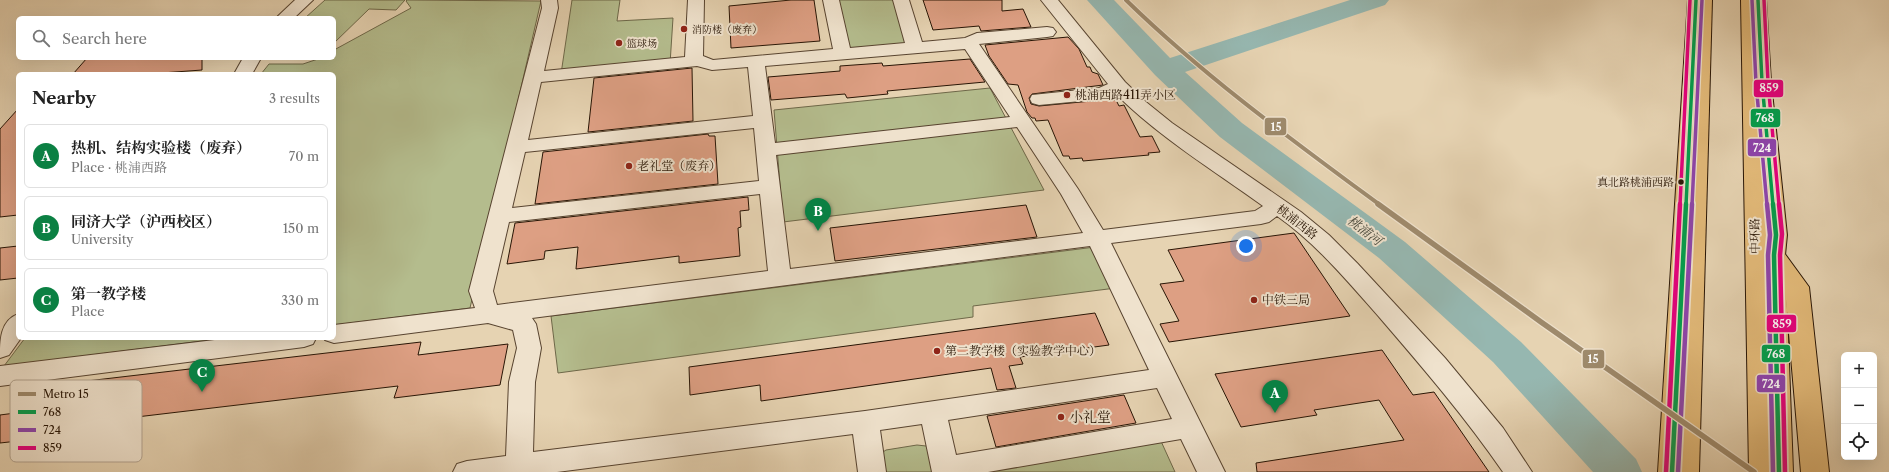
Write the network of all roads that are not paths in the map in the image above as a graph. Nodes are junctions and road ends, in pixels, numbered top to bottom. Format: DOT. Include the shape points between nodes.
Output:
graph roads {
  1 [pos="305,0"];
  2 [pos="549,0"];
  3 [pos="696,0"];
  4 [pos="831,0"];
  5 [pos="901,0"];
  6 [pos="1049,0"];
  7 [pos="1696,0"];
  8 [pos="1704,0"];
  9 [pos="1749,0"];
  10 [pos="1758,0"];
  11 [pos="286,16"];
  12 [pos="1047,32"];
  13 [pos="970,43"];
  14 [pos="915,47"];
  15 [pos="843,54"];
  16 [pos="251,60"];
  17 [pos="698,60"];
  18 [pos="756,61"];
  19 [pos="244,72"];
  20 [pos="533,77"];
  21 [pos="1119,86"];
  22 [pos="1039,99"];
  23 [pos="762,121"];
  24 [pos="1022,121"];
  25 [pos="516,146"];
  26 [pos="765,150"];
  27 [pos="770,186"];
  28 [pos="1273,209"];
  29 [pos="499,216"];
  30 [pos="1097,238"];
  31 [pos="1774,255"];
  32 [pos="780,278"];
  33 [pos="489,315"];
  34 [pos="16,325"];
  35 [pos="336,334"];
  36 [pos="288,340"];
  37 [pos="0,349"];
  38 [pos="0,376"];
  39 [pos="1166,378"];
  40 [pos="933,412"];
  41 [pos="865,422"];
  42 [pos="1190,427"];
  43 [pos="519,468"];
  44 [pos="945,470"];
  45 [pos="467,472"];
  46 [pos="872,472"];
  47 [pos="1211,472"];
  48 [pos="1518,472"];
  49 [pos="1672,472"];
  50 [pos="1685,472"];
  51 [pos="1763,472"];
  52 [pos="1779,472"];
  53 [pos="1815,472"];
  1 -- 11 [label="street"];
  2 -- 20 [label="street" via="550,8"];
  3 -- 17 [label="street" via="694,57"];
  4 -- 15 [label="street"];
  5 -- 14 [label="street"];
  6 -- 21 [label="street, 桃浦西路"];
  7 -- 49 [label="main road" via="1674,392"];
  8 -- 50 [label="main road"];
  9 -- 51 [label="main road, 中环路"];
  10 -- 31 [label="main road" via="1760,58 1776,235"];
  12 -- 13 [label="street" via="977,38"];
  13 -- 14 [label="street"];
  13 -- 24 [label="street"];
  14 -- 15 [label="street"];
  15 -- 18 [label="street"];
  16 -- 19 [label="street"];
  17 -- 18 [label="street" via="712,65"];
  17 -- 20 [label="street"];
  18 -- 23 [label="street"];
  20 -- 25 [label="street"];
  21 -- 22 [label="street" via="1102,93"];
  21 -- 48 [label="street, 桃浦西路" via="1138,106 1165,127 1293,217 1321,240 1436,365 1493,436"];
  23 -- 25 [label="street"];
  23 -- 26 [label="street"];
  24 -- 26 [label="street"];
  24 -- 30 [label="street" via="1072,194"];
  25 -- 29 [label="street"];
  26 -- 27 [label="street"];
  27 -- 29 [label="street"];
  27 -- 32 [label="street"];
  28 -- 30 [label="street" via="1261,217"];
  29 -- 33 [label="street" via="481,291"];
  30 -- 32 [label="street"];
  30 -- 39 [label="street"];
  31 -- 52 [label="main road"];
  31 -- 53 [label="main road" via="1797,288"];
  32 -- 33 [label="street"];
  33 -- 35 [label="street"];
  33 -- 43 [label="street" via="524,324 529,348 522,382"];
  34 -- 37 [label="street"];
  36 -- 38 [label="street"];
  39 -- 40 [label="street"];
  39 -- 42 [label="street"];
  40 -- 41 [label="street"];
  40 -- 44 [label="street"];
  41 -- 43 [label="street"];
  41 -- 46 [label="street"];
  42 -- 44 [label="street"];
  42 -- 47 [label="street"];
  43 -- 45 [label="street"];
}
